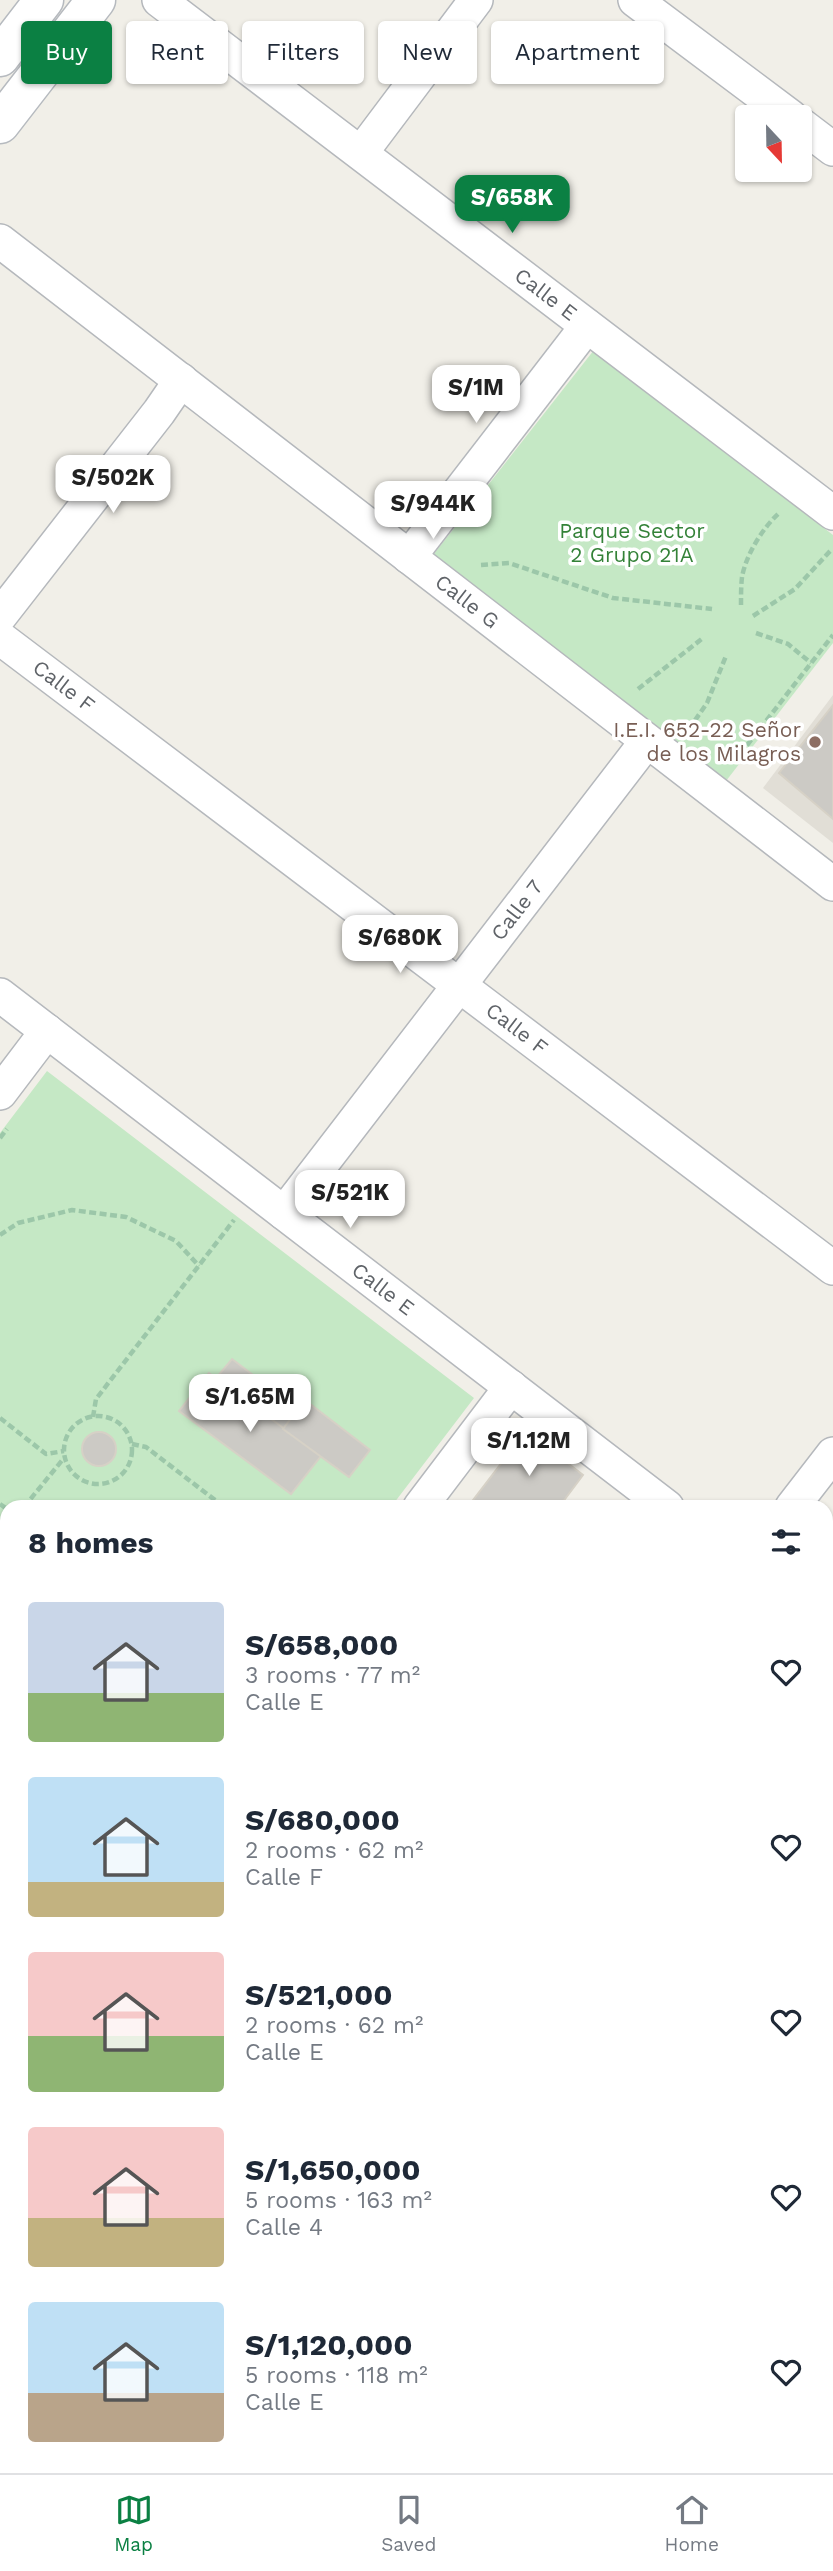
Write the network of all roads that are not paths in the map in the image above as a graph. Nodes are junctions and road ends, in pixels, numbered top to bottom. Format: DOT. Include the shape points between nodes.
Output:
graph roads {
  1 [pos="44,0"];
  2 [pos="96,0"];
  3 [pos="159,0"];
  4 [pos="476,0"];
  5 [pos="635,0"];
  6 [pos="0,57"];
  7 [pos="774,105"];
  8 [pos="0,124"];
  9 [pos="812,133"];
  10 [pos="833,149"];
  11 [pos="360,153"];
  12 [pos="0,241"];
  13 [pos="587,326"];
  14 [pos="181,380"];
  15 [pos="830,505"];
  16 [pos="409,557"];
  17 [pos="0,615"];
  18 [pos="0,638"];
  19 [pos="647,741"];
  20 [pos="833,884"];
  21 [pos="459,985"];
  22 [pos="0,995"];
  23 [pos="47,1031"];
  24 [pos="0,1093"];
  25 [pos="284,1213"];
  26 [pos="833,1268"];
  27 [pos="511,1387"];
  28 [pos="833,1454"];
  29 [pos="424,1500"];
  30 [pos="658,1500"];
  31 [pos="797,1500"];
  1 -- 6 [label="street"];
  2 -- 8 [label="street"];
  3 -- 11 [label="street, Calle E"];
  4 -- 11 [label="street"];
  5 -- 7 [label="street"];
  9 -- 10 [label="street"];
  11 -- 13 [label="street, Calle E"];
  12 -- 14 [label="street, Calle G"];
  13 -- 15 [label="street, Calle E"];
  13 -- 16 [label="street"];
  14 -- 16 [label="street, Calle G"];
  14 -- 17 [label="street"];
  16 -- 19 [label="street, Calle G"];
  18 -- 21 [label="street, Calle F"];
  19 -- 20 [label="street, Calle G"];
  19 -- 21 [label="street, Calle 7"];
  21 -- 25 [label="street, Calle 7"];
  21 -- 26 [label="street, Calle F"];
  22 -- 23 [label="street, Calle E"];
  23 -- 24 [label="street"];
  23 -- 25 [label="street, Calle E"];
  25 -- 27 [label="street, Calle E"];
  27 -- 29 [label="street"];
  27 -- 30 [label="street, Calle E"];
  28 -- 31 [label="street"];
}
